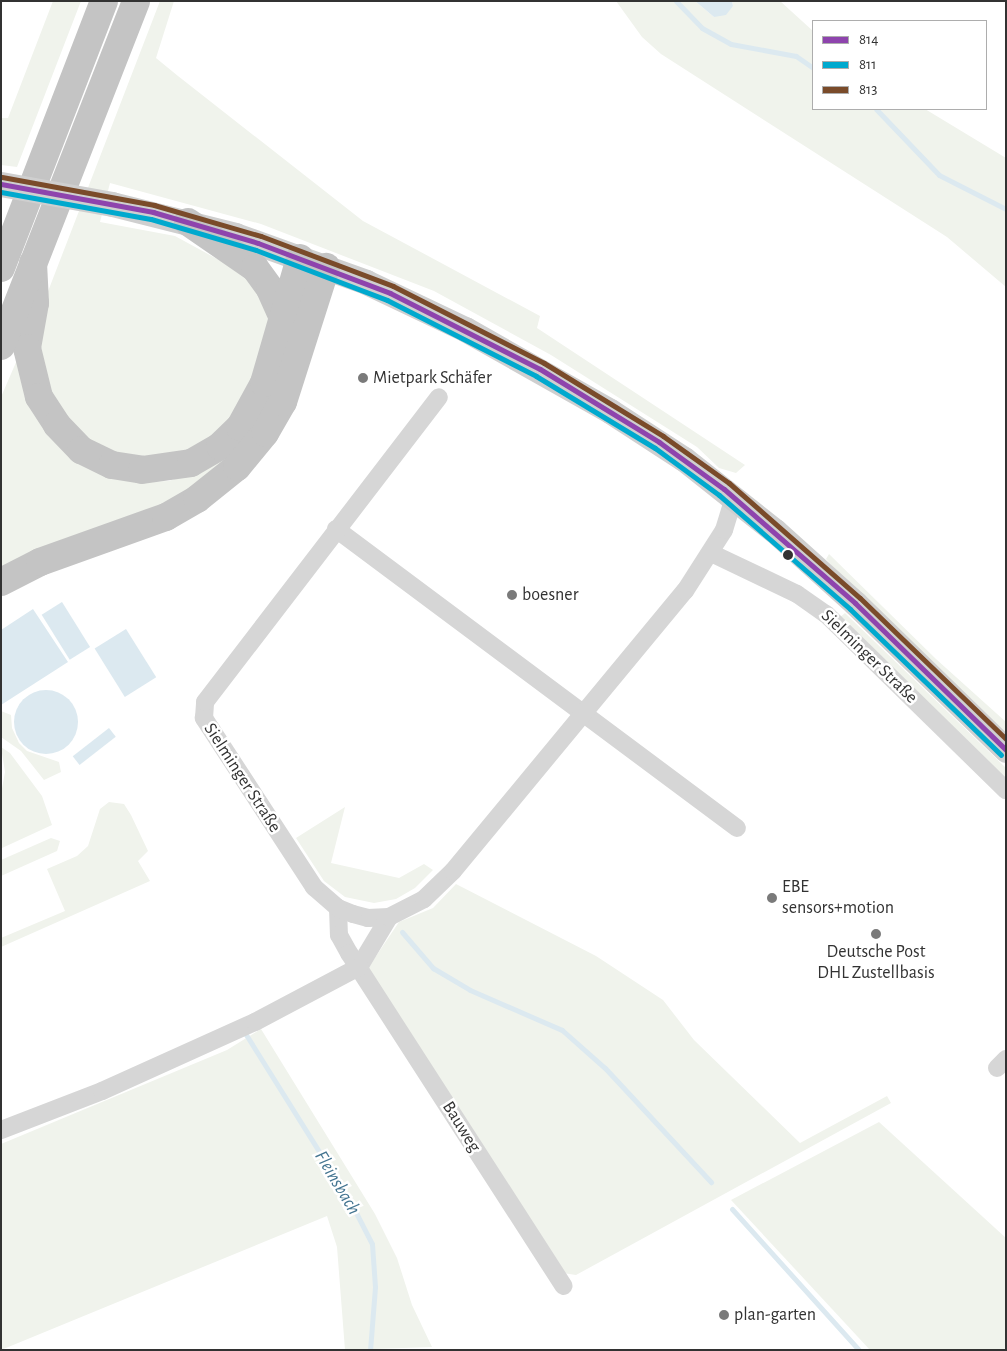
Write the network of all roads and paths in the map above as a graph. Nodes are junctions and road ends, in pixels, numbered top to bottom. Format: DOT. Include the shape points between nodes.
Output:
graph roads {
  1 [pos="104,1"];
  2 [pos="136,1"];
  3 [pos="1,184"];
  4 [pos="188,222"];
  5 [pos="19,225"];
  6 [pos="1,245"];
  7 [pos="300,258"];
  8 [pos="33,263"];
  9 [pos="326,267"];
  10 [pos="1,268"];
  11 [pos="282,316"];
  12 [pos="1,346"];
  13 [pos="439,397"];
  14 [pos="734,498"];
  15 [pos="336,530"];
  16 [pos="711,553"];
  17 [pos="1,582"];
  18 [pos="582,713"];
  19 [pos="1006,750"];
  20 [pos="1006,790"];
  21 [pos="737,828"];
  22 [pos="338,908"];
  23 [pos="389,917"];
  24 [pos="359,967"];
  25 [pos="1,1130"];
  26 [pos="564,1286"];
  1 -- 5 [label="highway"];
  2 -- 8 [label="highway"];
  3 -- 4 [label="street, Sielminger Straße, bridge" via="112,204"];
  4 -- 7 [label="street, Sielminger Straße"];
  4 -- 11 [label="highway" via="255,268 270,289"];
  5 -- 6 [label="highway"];
  5 -- 10 [label="highway"];
  7 -- 9 [label="street, Sielminger Straße"];
  7 -- 11 [label="highway"];
  8 -- 11 [label="highway" via="34,303 27,348 39,397 69,439 96,459 124,468 158,470 191,463 231,437 258,398"];
  8 -- 12 [label="highway"];
  9 -- 14 [label="street, Sielminger Straße" via="439,315 540,369 659,442"];
  9 -- 17 [label="highway" via="283,402 265,433 236,467 197,499 166,517 40,562"];
  13 -- 15 [label="street, Sielminger Straße"];
  14 -- 16 [label="street, Sielminger Straße" via="724,530"];
  14 -- 19 [label="street, Sielminger Straße" via="854,603"];
  15 -- 18 [label="street"];
  15 -- 22 [label="street, Sielminger Straße" via="210,692 205,702 204,718 314,887"];
  16 -- 18 [label="street, Sielminger Straße" via="686,591"];
  16 -- 20 [label="street, Sielminger Straße" via="797,594 826,614"];
  18 -- 21 [label="street"];
  18 -- 23 [label="street, Sielminger Straße" via="446,878 424,899"];
  22 -- 23 [label="street, Sielminger Straße" via="368,918"];
  22 -- 24 [label="street, Bauweg" via="339,935"];
  23 -- 24 [label="street"];
  24 -- 25 [label="street" via="254,1022 102,1091"];
  24 -- 26 [label="street, Bauweg"];
}
